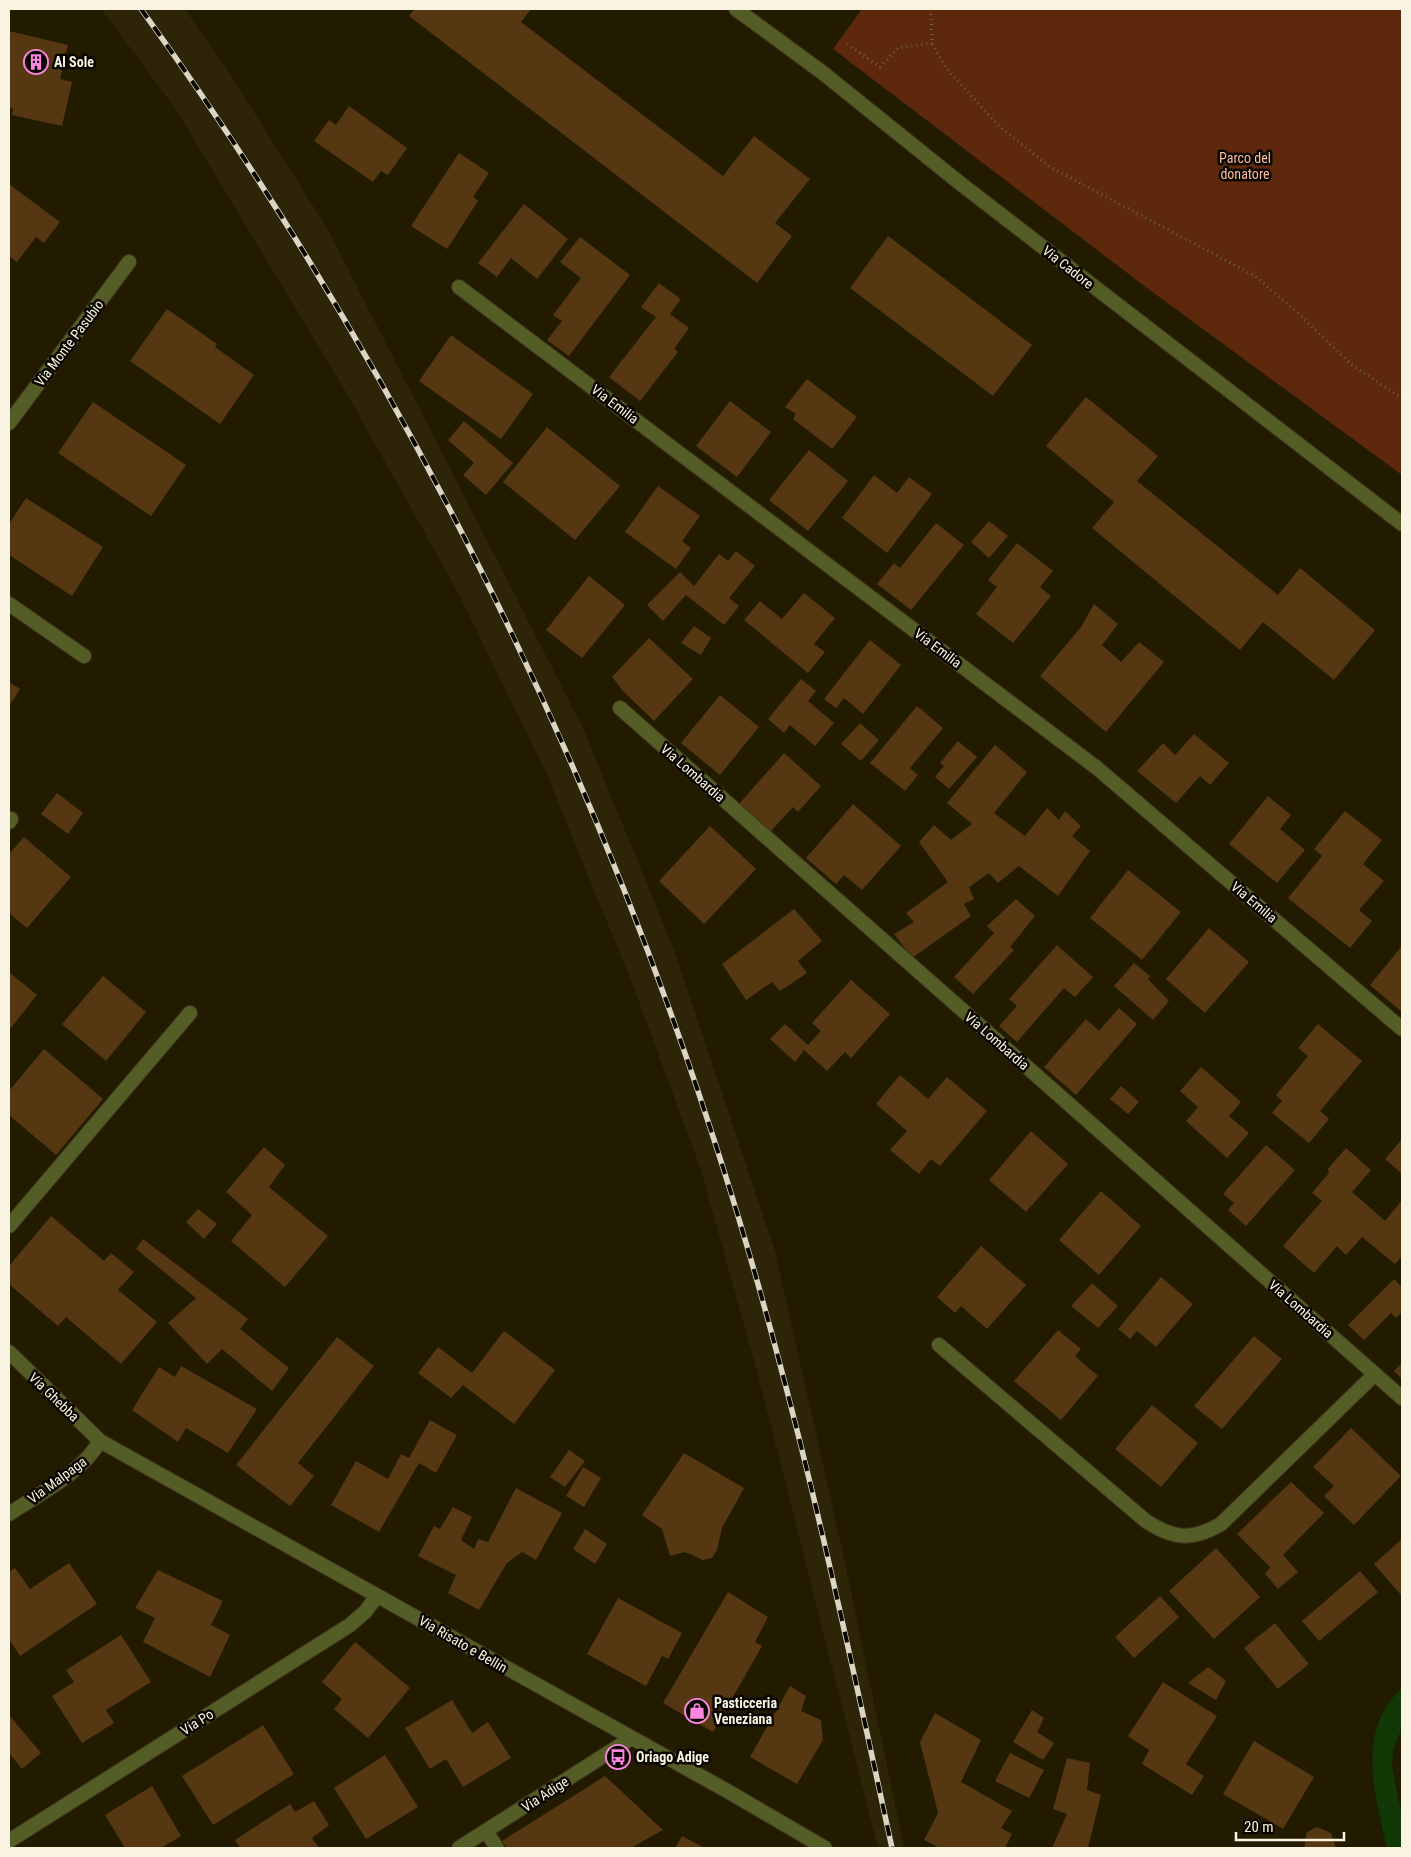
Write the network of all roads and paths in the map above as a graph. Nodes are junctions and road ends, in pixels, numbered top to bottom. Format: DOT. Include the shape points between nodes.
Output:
graph roads {
  1 [pos="736,9"];
  2 [pos="931,9"];
  3 [pos="932,43"];
  4 [pos="847,44"];
  5 [pos="129,262"];
  6 [pos="460,286"];
  7 [pos="1402,398"];
  8 [pos="9,423"];
  9 [pos="1402,524"];
  10 [pos="9,604"];
  11 [pos="84,656"];
  12 [pos="620,708"];
  13 [pos="190,1013"];
  14 [pos="1402,1028"];
  15 [pos="9,1226"];
  16 [pos="939,1345"];
  17 [pos="9,1352"];
  18 [pos="1375,1374"];
  19 [pos="1402,1398"];
  20 [pos="100,1441"];
  21 [pos="9,1514"];
  22 [pos="377,1596"];
  23 [pos="630,1739"];
  24 [pos="486,1832"];
  25 [pos="9,1841"];
  26 [pos="459,1848"];
  27 [pos="497,1848"];
  28 [pos="825,1848"];
  1 -- 9 [label="street, Via Cadore" via="823,73 961,184"];
  2 -- 3 [label="path"];
  3 -- 4 [label="path" via="898,48 880,67"];
  3 -- 7 [label="path" via="945,67 998,125 1050,167 1255,276 1352,365"];
  5 -- 8 [label="street, Via Monte Pasubio"];
  6 -- 14 [label="street, Via Emilia" via="1097,768"];
  10 -- 11 [label="street"];
  12 -- 18 [label="street, Via Lombardia"];
  13 -- 15 [label="street"];
  16 -- 18 [label="street" via="1146,1521 1175,1535 1191,1536 1221,1524"];
  17 -- 20 [label="street, Via Ghebba"];
  18 -- 19 [label="street, Via Lombardia"];
  20 -- 21 [label="street, Via Malpaga" via="93,1453 64,1477"];
  20 -- 22 [label="street, Via Risato e Bellin"];
  22 -- 23 [label="street, Via Risato e Bellin"];
  22 -- 25 [label="street, Via Po" via="350,1626"];
  23 -- 24 [label="street, Via Adige"];
  23 -- 28 [label="street, Via Risato e Bellin"];
  24 -- 26 [label="street, Via Adige"];
  24 -- 27 [label="street"];
}
